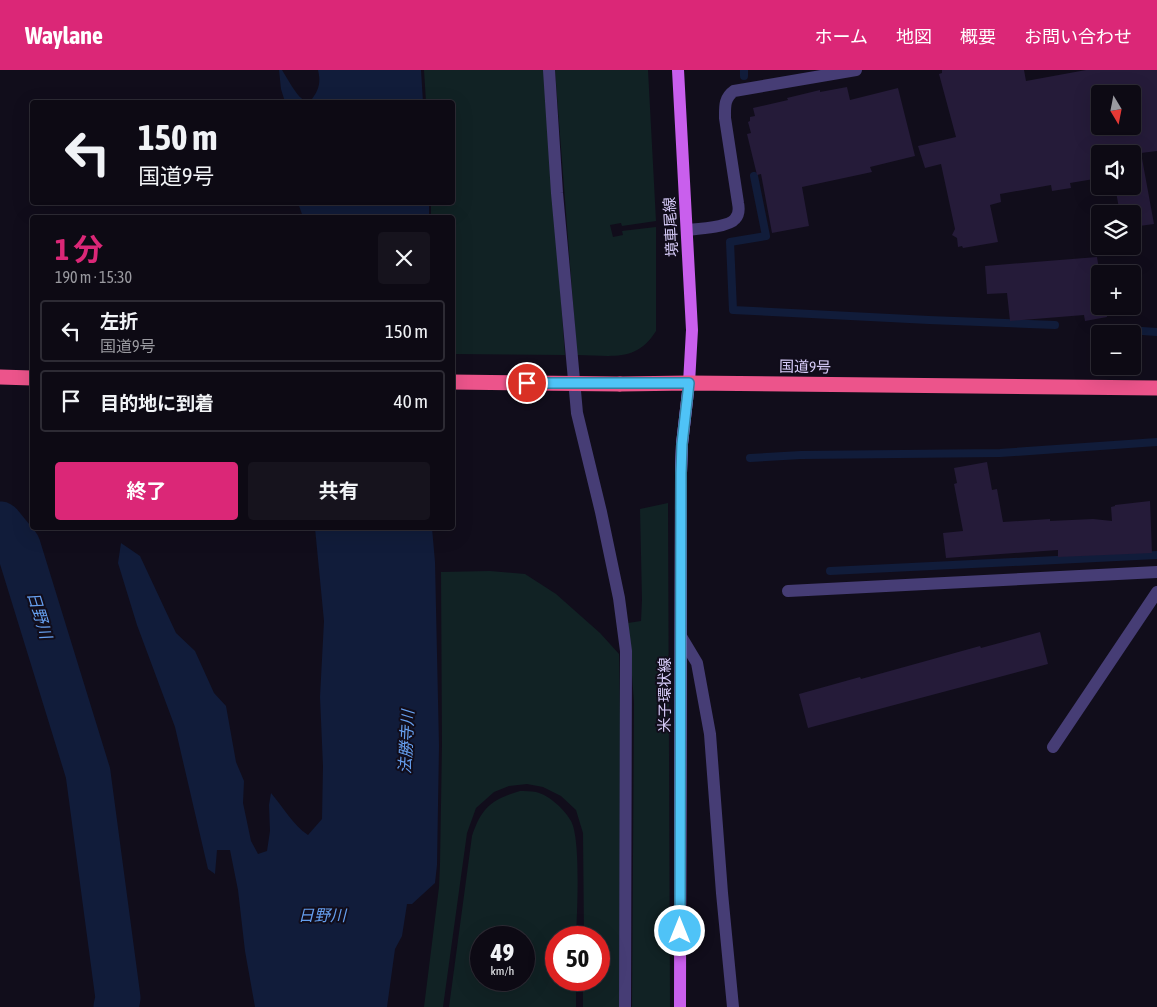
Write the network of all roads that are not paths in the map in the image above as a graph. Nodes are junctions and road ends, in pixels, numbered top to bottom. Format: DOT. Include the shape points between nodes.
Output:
graph roads {
  1 [pos="549,70"];
  2 [pos="678,70"];
  3 [pos="856,70"];
  4 [pos="687,230"];
  5 [pos="0,377"];
  6 [pos="30,378"];
  7 [pos="455,382"];
  8 [pos="689,383"];
  9 [pos="1157,388"];
  10 [pos="1157,572"];
  11 [pos="788,591"];
  12 [pos="1157,592"];
  13 [pos="682,638"];
  14 [pos="1053,747"];
  15 [pos="625,1007"];
  16 [pos="680,1007"];
  17 [pos="733,1007"];
  1 -- 15 [label="street" via="577,414 619,598 626,651"];
  2 -- 4 [label="main road, 境車尾線"];
  3 -- 4 [label="street" via="734,91 729,95 725,118 738,214 730,224"];
  4 -- 8 [label="main road, 境車尾線" via="692,330"];
  5 -- 6 [label="highway"];
  7 -- 8 [label="highway, 国道9号, bridge"];
  8 -- 9 [label="highway, 国道9号"];
  8 -- 13 [label="main road, 米子環状線" via="682,444"];
  10 -- 11 [label="street"];
  12 -- 14 [label="street"];
  13 -- 16 [label="main road, 米子環状線"];
  13 -- 17 [label="street" via="698,663 710,734"];
}
